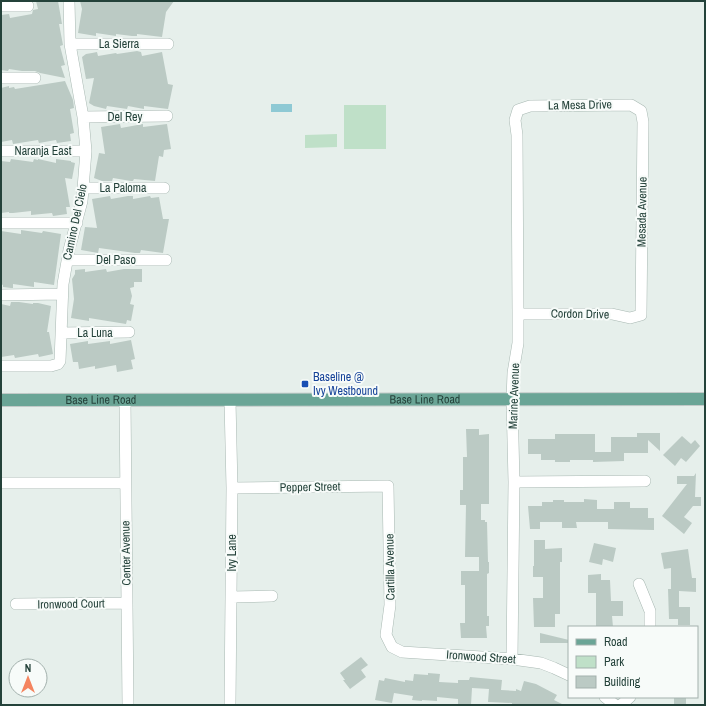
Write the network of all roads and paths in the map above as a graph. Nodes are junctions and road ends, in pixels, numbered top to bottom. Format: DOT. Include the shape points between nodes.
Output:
graph roads {
  1 [pos="69,1"];
  2 [pos="1,6"];
  3 [pos="28,6"];
  4 [pos="70,44"];
  5 [pos="168,44"];
  6 [pos="1,78"];
  7 [pos="35,78"];
  8 [pos="518,110"];
  9 [pos="641,111"];
  10 [pos="167,116"];
  11 [pos="83,117"];
  12 [pos="1,151"];
  13 [pos="86,151"];
  14 [pos="83,188"];
  15 [pos="164,188"];
  16 [pos="1,223"];
  17 [pos="77,223"];
  18 [pos="67,260"];
  19 [pos="166,260"];
  20 [pos="62,294"];
  21 [pos="1,295"];
  22 [pos="518,314"];
  23 [pos="641,315"];
  24 [pos="129,332"];
  25 [pos="61,333"];
  26 [pos="1,366"];
  27 [pos="512,399"];
  28 [pos="705,399"];
  29 [pos="1,400"];
  30 [pos="125,400"];
  31 [pos="230,400"];
  32 [pos="645,481"];
  33 [pos="514,482"];
  34 [pos="1,483"];
  35 [pos="125,483"];
  36 [pos="388,486"];
  37 [pos="232,488"];
  38 [pos="640,584"];
  39 [pos="272,596"];
  40 [pos="232,597"];
  41 [pos="127,603"];
  42 [pos="16,604"];
  43 [pos="650,626"];
  44 [pos="392,647"];
  45 [pos="512,659"];
  46 [pos="568,675"];
  47 [pos="606,698"];
  48 [pos="629,698"];
  49 [pos="128,705"];
  50 [pos="230,705"];
  51 [pos="615,705"];
  52 [pos="621,705"];
  1 -- 4 [label="street, Camino Del Cielo"];
  2 -- 3 [label="street"];
  4 -- 5 [label="street, La Sierra"];
  4 -- 11 [label="street, Camino Del Cielo"];
  6 -- 7 [label="street"];
  8 -- 9 [label="street, La Mesa Drive" via="530,106 631,105"];
  8 -- 22 [label="street, Marine Avenue" via="515,120"];
  9 -- 23 [label="street, Mesada Avenue"];
  10 -- 11 [label="street, Del Rey"];
  11 -- 13 [label="street, Camino Del Cielo"];
  12 -- 13 [label="street, Naranja East"];
  13 -- 14 [label="street, Camino Del Cielo"];
  14 -- 15 [label="street, La Paloma"];
  14 -- 17 [label="street, Camino Del Cielo"];
  16 -- 17 [label="street"];
  17 -- 18 [label="street, Camino Del Cielo"];
  18 -- 19 [label="street, Del Paso"];
  18 -- 20 [label="street, Camino Del Cielo"];
  20 -- 21 [label="street"];
  20 -- 25 [label="street, Camino Del Cielo"];
  22 -- 23 [label="street, Cordon Drive" via="612,314 630,318"];
  22 -- 27 [label="street, Marine Avenue" via="518,343"];
  24 -- 25 [label="street, La Luna"];
  25 -- 26 [label="street, Camino Del Cielo" via="58,364"];
  27 -- 28 [label="main road, Base Line Road"];
  27 -- 31 [label="main road, Base Line Road"];
  27 -- 33 [label="street, Marine Avenue"];
  29 -- 30 [label="main road, Base Line Road"];
  30 -- 31 [label="main road, Base Line Road"];
  30 -- 35 [label="street, Center Avenue"];
  31 -- 37 [label="street, Ivy Lane"];
  32 -- 33 [label="street"];
  33 -- 45 [label="street, Marine Avenue"];
  34 -- 35 [label="street"];
  35 -- 41 [label="street, Center Avenue"];
  36 -- 37 [label="street, Pepper Street"];
  36 -- 44 [label="street, Cartilla Avenue" via="390,605 386,635"];
  37 -- 40 [label="street, Ivy Lane"];
  38 -- 43 [label="street" via="650,611"];
  39 -- 40 [label="street"];
  40 -- 50 [label="street, Ivy Lane"];
  41 -- 42 [label="street, Ironwood Court"];
  41 -- 49 [label="street, Center Avenue"];
  44 -- 45 [label="street, Ironwood Street" via="402,652"];
  45 -- 46 [label="street, Ironwood Street" via="541,663"];
  47 -- 51 [label="street"];
  48 -- 52 [label="street"];
}
